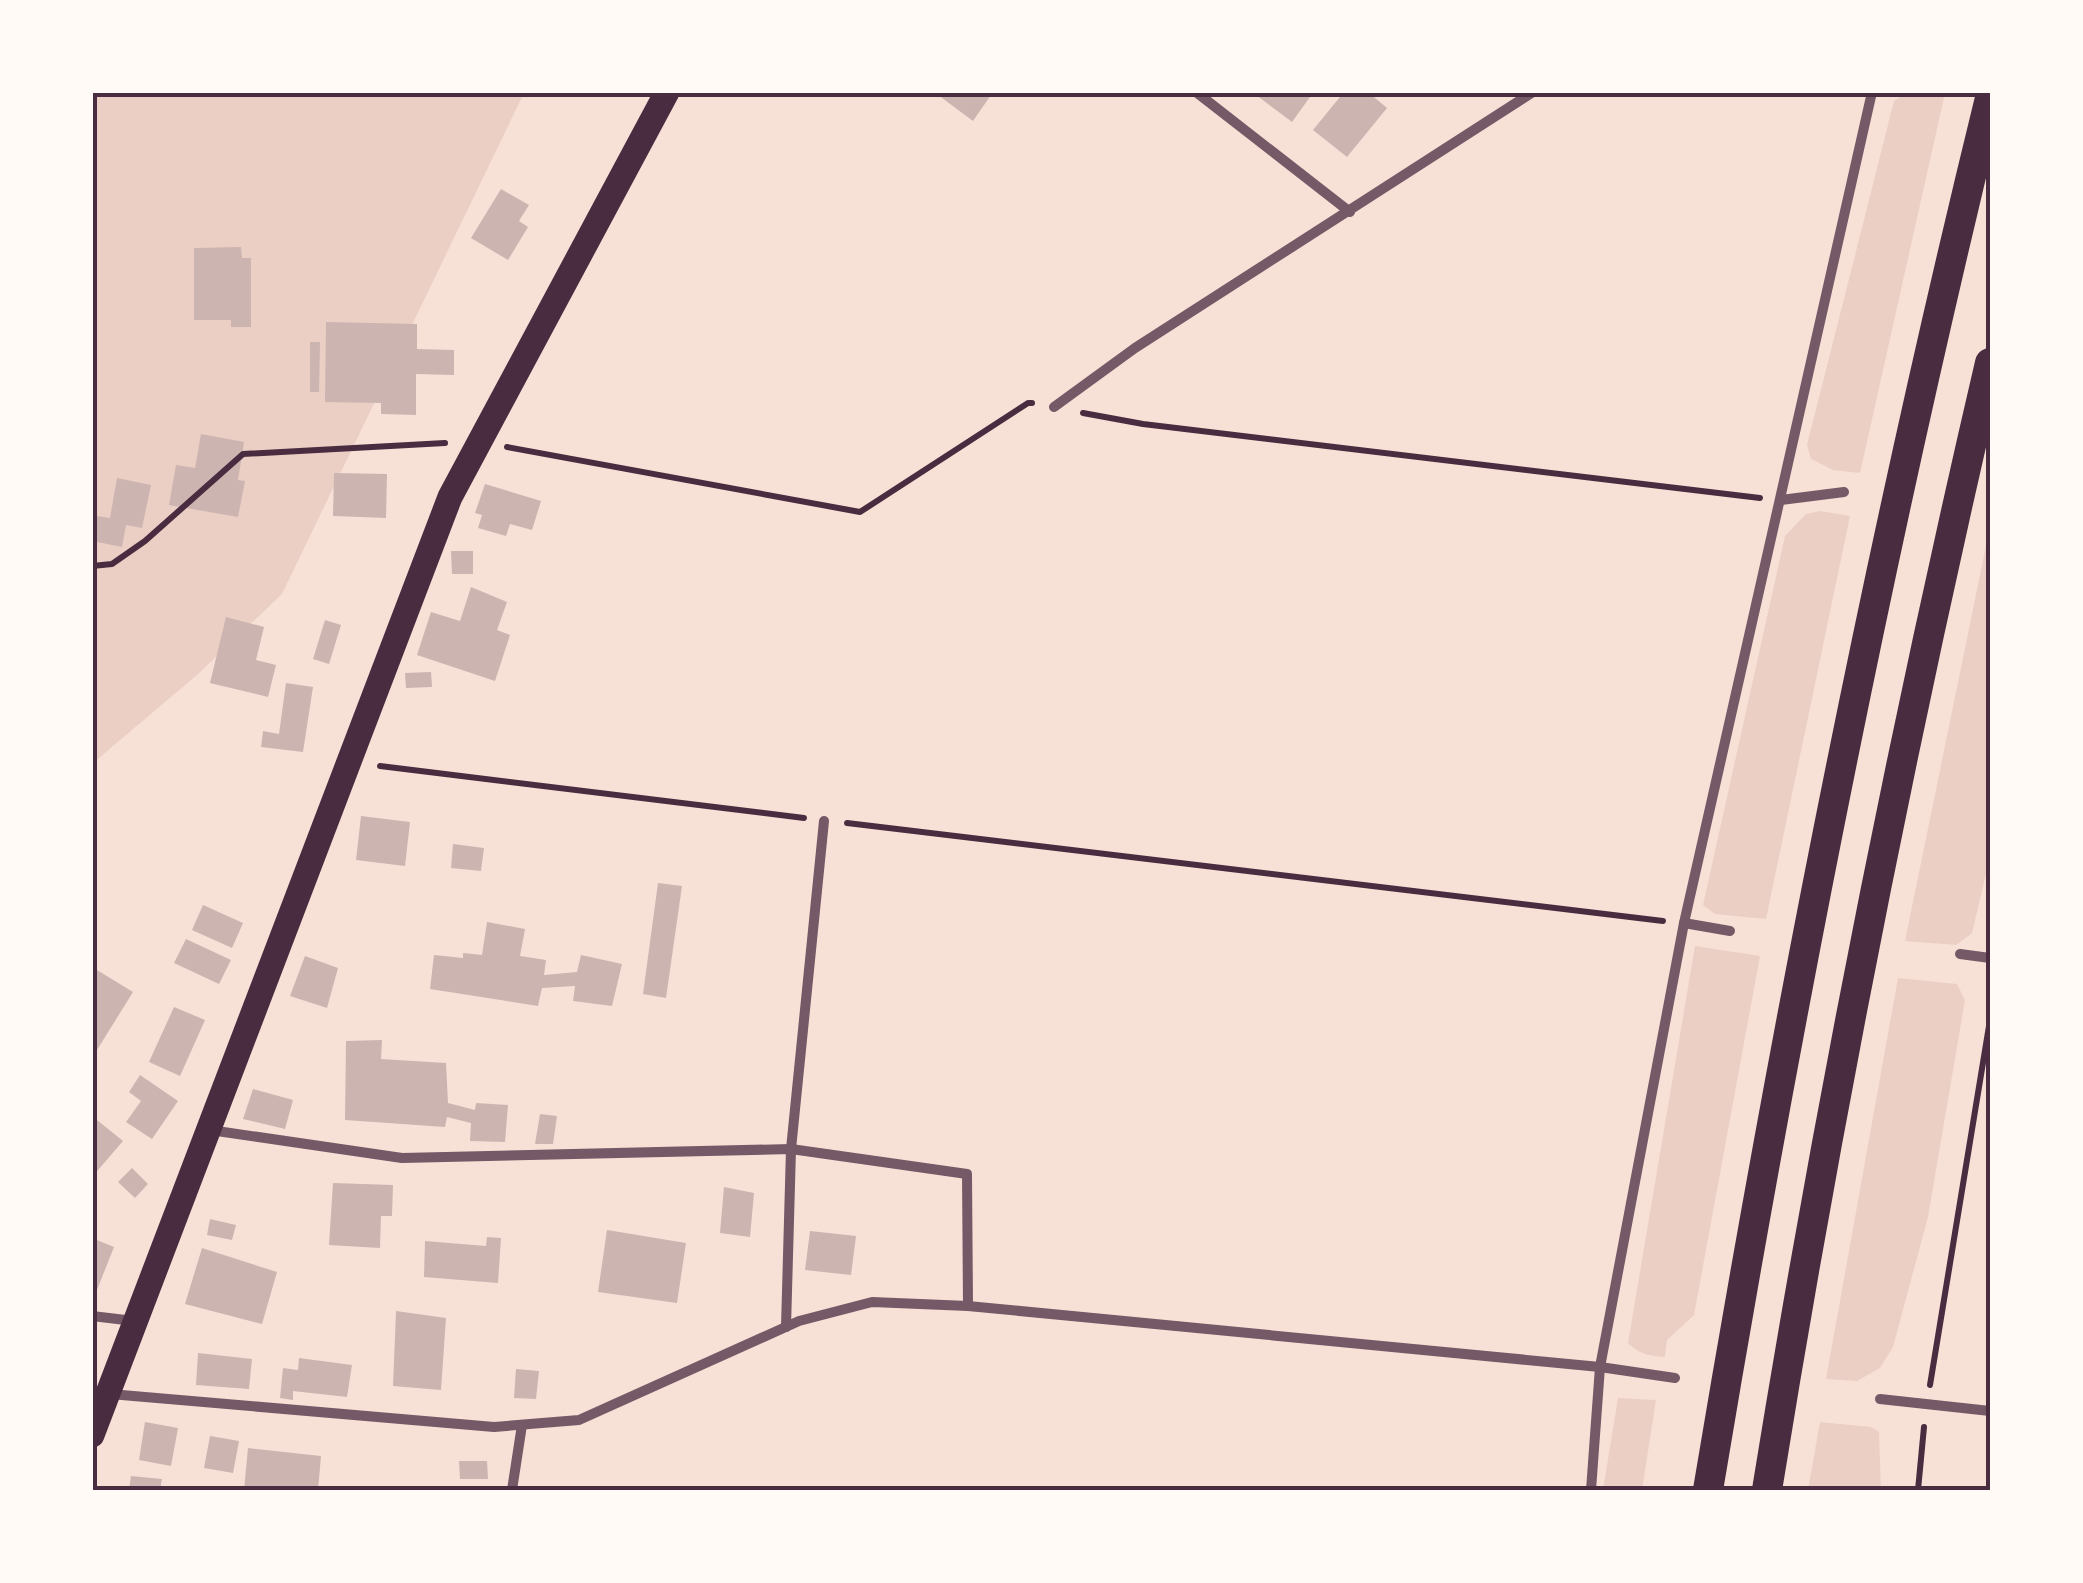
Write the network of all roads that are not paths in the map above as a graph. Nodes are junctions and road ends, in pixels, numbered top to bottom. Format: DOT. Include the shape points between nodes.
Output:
graph roads {
  1 [pos="667,92"];
  2 [pos="1196,92"];
  3 [pos="1533,92"];
  4 [pos="1872,92"];
  5 [pos="1990,98"];
  6 [pos="1350,212"];
  7 [pos="1990,364"];
  8 [pos="1054,408"];
  9 [pos="1844,492"];
  10 [pos="1781,500"];
  11 [pos="824,821"];
  12 [pos="1684,923"];
  13 [pos="1730,931"];
  14 [pos="1960,954"];
  15 [pos="1990,958"];
  16 [pos="210,1130"];
  17 [pos="791,1150"];
  18 [pos="968,1306"];
  19 [pos="92,1316"];
  20 [pos="134,1321"];
  21 [pos="786,1327"];
  22 [pos="1600,1368"];
  23 [pos="1675,1378"];
  24 [pos="106,1393"];
  25 [pos="1880,1399"];
  26 [pos="1990,1410"];
  27 [pos="522,1425"];
  28 [pos="92,1435"];
  29 [pos="512,1490"];
  30 [pos="1591,1490"];
  31 [pos="1708,1490"];
  32 [pos="1766,1490"];
  1 -- 16 [label="main road" via="450,497"];
  2 -- 6 [label="street"];
  3 -- 6 [label="street"];
  4 -- 10 [label="street"];
  5 -- 31 [label="highway" via="1850,715 1790,1012"];
  6 -- 8 [label="street" via="1135,348"];
  7 -- 32 [label="highway" via="1862,966"];
  9 -- 10 [label="street"];
  10 -- 12 [label="street"];
  11 -- 17 [label="street"];
  12 -- 13 [label="street"];
  12 -- 22 [label="street"];
  14 -- 15 [label="street"];
  16 -- 17 [label="street" via="402,1158"];
  16 -- 20 [label="main road"];
  17 -- 18 [label="street" via="967,1174"];
  17 -- 21 [label="street"];
  18 -- 21 [label="street" via="872,1302"];
  18 -- 22 [label="street"];
  19 -- 20 [label="street"];
  20 -- 24 [label="main road"];
  21 -- 27 [label="street" via="579,1420"];
  22 -- 23 [label="street"];
  22 -- 30 [label="street"];
  24 -- 27 [label="street"];
  24 -- 28 [label="main road"];
  25 -- 26 [label="street"];
  27 -- 29 [label="street"];
}
